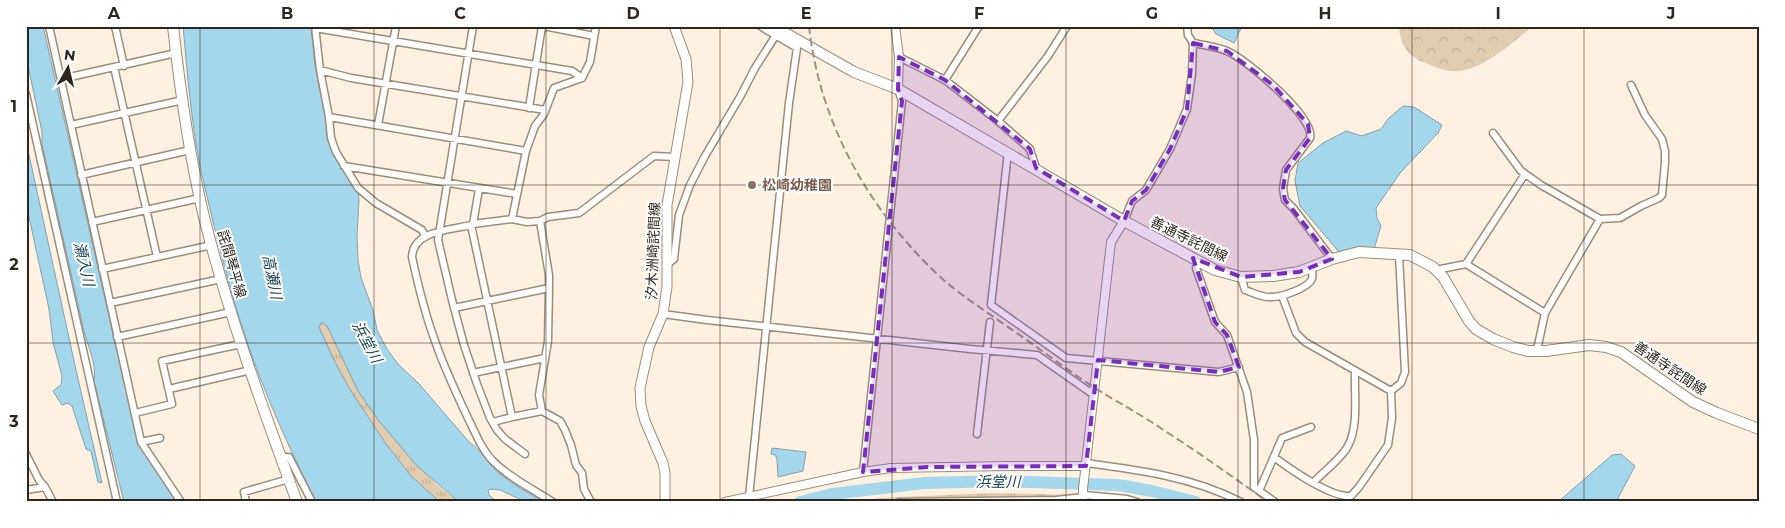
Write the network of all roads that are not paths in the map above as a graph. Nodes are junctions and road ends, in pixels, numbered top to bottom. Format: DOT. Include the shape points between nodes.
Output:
graph roads {
  1 [pos="48,26"];
  2 [pos="115,26"];
  3 [pos="173,26"];
  4 [pos="396,26"];
  5 [pos="474,26"];
  6 [pos="543,26"];
  7 [pos="596,26"];
  8 [pos="674,26"];
  9 [pos="760,26"];
  10 [pos="895,26"];
  11 [pos="979,26"];
  12 [pos="1067,26"];
  13 [pos="1187,26"];
  14 [pos="315,27"];
  15 [pos="774,31"];
  16 [pos="594,36"];
  17 [pos="393,40"];
  18 [pos="1193,43"];
  19 [pos="176,53"];
  20 [pos="468,54"];
  21 [pos="899,57"];
  22 [pos="124,66"];
  23 [pos="536,66"];
  24 [pos="114,67"];
  25 [pos="320,70"];
  26 [pos="582,78"];
  27 [pos="60,79"];
  28 [pos="945,80"];
  29 [pos="385,84"];
  30 [pos="1631,85"];
  31 [pos="898,89"];
  32 [pos="26,94"];
  33 [pos="461,96"];
  34 [pos="183,100"];
  35 [pos="529,108"];
  36 [pos="545,110"];
  37 [pos="124,114"];
  38 [pos="329,117"];
  39 [pos="998,121"];
  40 [pos="71,125"];
  41 [pos="378,125"];
  42 [pos="1494,133"];
  43 [pos="454,139"];
  44 [pos="190,150"];
  45 [pos="526,151"];
  46 [pos="1008,152"];
  47 [pos="675,157"];
  48 [pos="135,162"];
  49 [pos="344,166"];
  50 [pos="1036,168"];
  51 [pos="81,174"];
  52 [pos="1525,174"];
  53 [pos="448,183"];
  54 [pos="479,189"];
  55 [pos="517,194"];
  56 [pos="200,198"];
  57 [pos="146,210"];
  58 [pos="512,219"];
  59 [pos="1600,219"];
  60 [pos="540,221"];
  61 [pos="1124,221"];
  62 [pos="92,222"];
  63 [pos="472,225"];
  64 [pos="439,232"];
  65 [pos="425,236"];
  66 [pos="212,245"];
  67 [pos="1399,255"];
  68 [pos="157,257"];
  69 [pos="1332,259"];
  70 [pos="1200,262"];
  71 [pos="668,264"];
  72 [pos="1466,264"];
  73 [pos="1312,268"];
  74 [pos="102,269"];
  75 [pos="1436,270"];
  76 [pos="1241,276"];
  77 [pos="221,279"];
  78 [pos="549,288"];
  79 [pos="1282,296"];
  80 [pos="487,301"];
  81 [pos="110,303"];
  82 [pos="454,308"];
  83 [pos="231,312"];
  84 [pos="1545,313"];
  85 [pos="662,314"];
  86 [pos="990,322"];
  87 [pos="766,325"];
  88 [pos="117,337"];
  89 [pos="876,338"];
  90 [pos="241,344"];
  91 [pos="987,349"];
  92 [pos="1536,350"];
  93 [pos="545,358"];
  94 [pos="1098,360"];
  95 [pos="501,366"];
  96 [pos="1239,367"];
  97 [pos="251,370"];
  98 [pos="1355,372"];
  99 [pos="473,373"];
  100 [pos="169,389"];
  101 [pos="1390,391"];
  102 [pos="1094,395"];
  103 [pos="542,411"];
  104 [pos="135,413"];
  105 [pos="512,417"];
  106 [pos="493,422"];
  107 [pos="1311,427"];
  108 [pos="1759,428"];
  109 [pos="977,434"];
  110 [pos="160,438"];
  111 [pos="141,442"];
  112 [pos="26,454"];
  113 [pos="525,454"];
  114 [pos="281,457"];
  115 [pos="1278,460"];
  116 [pos="1086,465"];
  117 [pos="863,472"];
  118 [pos="289,478"];
  119 [pos="1313,482"];
  120 [pos="45,487"];
  121 [pos="26,490"];
  122 [pos="1260,491"];
  123 [pos="1083,496"];
  124 [pos="749,497"];
  125 [pos="53,502"];
  126 [pos="117,502"];
  127 [pos="181,502"];
  128 [pos="246,502"];
  129 [pos="297,502"];
  130 [pos="312,502"];
  131 [pos="553,502"];
  132 [pos="591,502"];
  133 [pos="665,502"];
  134 [pos="725,502"];
  135 [pos="899,502"];
  136 [pos="1137,502"];
  137 [pos="1241,502"];
  138 [pos="1276,502"];
  1 -- 27 [label="street"];
  2 -- 22 [label="street"];
  3 -- 19 [label="main road, 詫間琴平線"];
  4 -- 17 [label="street"];
  5 -- 20 [label="street"];
  6 -- 16 [label="street"];
  6 -- 23 [label="street"];
  7 -- 16 [label="street"];
  8 -- 47 [label="main road, 汐木洲崎詫間線" via="686,59 688,76"];
  9 -- 15 [label="street"];
  10 -- 21 [label="street"];
  11 -- 28 [label="street"];
  12 -- 39 [label="street"];
  13 -- 18 [label="street"];
  14 -- 17 [label="street"];
  14 -- 25 [label="street"];
  15 -- 31 [label="main road, 善通寺詫間線" via="854,72"];
  15 -- 71 [label="street" via="690,185 679,215 674,259"];
  15 -- 87 [label="street" via="797,48"];
  16 -- 26 [label="street" via="590,62"];
  17 -- 20 [label="street"];
  17 -- 29 [label="street"];
  18 -- 61 [label="street" via="1187,108 1170,149 1146,190 1132,201"];
  18 -- 69 [label="street" via="1227,51 1242,60 1273,85 1308,124 1312,133 1286,170 1283,189 1285,200"];
  19 -- 22 [label="street"];
  19 -- 34 [label="main road, 詫間琴平線"];
  20 -- 23 [label="street"];
  20 -- 33 [label="street"];
  21 -- 28 [label="street"];
  21 -- 31 [label="street"];
  22 -- 24 [label="street"];
  23 -- 26 [label="street" via="572,71"];
  23 -- 35 [label="street"];
  24 -- 27 [label="street"];
  24 -- 37 [label="street"];
  25 -- 29 [label="street"];
  25 -- 38 [label="street"];
  26 -- 36 [label="street" via="554,88"];
  27 -- 40 [label="street"];
  28 -- 39 [label="street"];
  29 -- 33 [label="street"];
  29 -- 41 [label="street"];
  30 -- 59 [label="street" via="1665,150 1662,195 1620,218"];
  31 -- 46 [label="main road, 善通寺詫間線"];
  31 -- 89 [label="street" via="902,101"];
  32 -- 126 [label="street"];
  33 -- 35 [label="street"];
  33 -- 43 [label="street"];
  34 -- 37 [label="street"];
  34 -- 44 [label="main road, 詫間琴平線"];
  35 -- 36 [label="street"];
  36 -- 45 [label="street"];
  37 -- 40 [label="street"];
  37 -- 48 [label="street"];
  38 -- 41 [label="street"];
  38 -- 49 [label="street" via="331,138"];
  39 -- 50 [label="street" via="1030,149"];
  40 -- 51 [label="street"];
  41 -- 43 [label="street"];
  42 -- 52 [label="street"];
  43 -- 45 [label="street"];
  43 -- 53 [label="street"];
  44 -- 48 [label="street"];
  44 -- 56 [label="main road, 詫間琴平線"];
  45 -- 55 [label="street"];
  46 -- 50 [label="main road, 善通寺詫間線"];
  46 -- 94 [label="street" via="991,305 1066,358"];
  47 -- 60 [label="street" via="654,156 579,213"];
  47 -- 71 [label="main road, 汐木洲崎詫間線" via="667,205"];
  48 -- 51 [label="street"];
  48 -- 57 [label="street"];
  49 -- 53 [label="street"];
  49 -- 65 [label="street" via="358,188 422,230"];
  50 -- 61 [label="main road, 善通寺詫間線"];
  51 -- 62 [label="street"];
  52 -- 59 [label="street"];
  52 -- 72 [label="street"];
  53 -- 54 [label="street"];
  53 -- 64 [label="street"];
  54 -- 55 [label="street"];
  54 -- 63 [label="street"];
  55 -- 58 [label="street"];
  56 -- 57 [label="street"];
  56 -- 66 [label="main road, 詫間琴平線"];
  57 -- 62 [label="street"];
  57 -- 68 [label="street"];
  58 -- 60 [label="street"];
  58 -- 63 [label="street"];
  59 -- 84 [label="street"];
  60 -- 78 [label="street"];
  61 -- 70 [label="main road, 善通寺詫間線"];
  61 -- 94 [label="street" via="1111,242"];
  62 -- 74 [label="street"];
  63 -- 64 [label="street"];
  63 -- 80 [label="street"];
  64 -- 65 [label="street"];
  64 -- 82 [label="street" via="438,240"];
  65 -- 131 [label="street" via="415,243 412,250 417,278 435,341 480,443 492,461"];
  66 -- 68 [label="street"];
  66 -- 77 [label="main road, 詫間琴平線"];
  67 -- 69 [label="main road, 善通寺詫間線" via="1359,252"];
  67 -- 75 [label="main road, 善通寺詫間線" via="1410,255"];
  67 -- 101 [label="street" via="1405,372 1401,383"];
  68 -- 74 [label="street"];
  69 -- 73 [label="main road, 善通寺詫間線"];
  70 -- 76 [label="main road, 善通寺詫間線" via="1215,270"];
  70 -- 96 [label="street" via="1196,268 1215,322 1227,336"];
  71 -- 85 [label="main road, 汐木洲崎詫間線" via="668,288"];
  72 -- 75 [label="street"];
  72 -- 84 [label="street"];
  73 -- 76 [label="main road, 善通寺詫間線" via="1273,276"];
  73 -- 79 [label="street" via="1313,278 1308,285"];
  74 -- 81 [label="street"];
  75 -- 92 [label="main road, 善通寺詫間線" via="1476,329 1513,347"];
  76 -- 79 [label="street" via="1245,290 1271,298"];
  77 -- 81 [label="street"];
  77 -- 83 [label="main road, 詫間琴平線"];
  78 -- 80 [label="street"];
  78 -- 93 [label="street"];
  79 -- 98 [label="street" via="1296,333 1305,342"];
  80 -- 82 [label="street"];
  80 -- 95 [label="street"];
  81 -- 88 [label="street"];
  82 -- 99 [label="street"];
  83 -- 88 [label="street"];
  83 -- 90 [label="main road, 詫間琴平線"];
  84 -- 92 [label="street"];
  85 -- 87 [label="street"];
  85 -- 133 [label="main road, 汐木洲崎詫間線" via="649,347 640,388 645,421 663,463"];
  86 -- 91 [label="street"];
  87 -- 89 [label="street"];
  87 -- 124 [label="street"];
  88 -- 104 [label="street"];
  89 -- 91 [label="street"];
  89 -- 117 [label="street"];
  90 -- 97 [label="main road, 詫間琴平線"];
  90 -- 100 [label="street" via="162,361"];
  91 -- 102 [label="street" via="1037,355"];
  91 -- 109 [label="street"];
  92 -- 108 [label="main road, 善通寺詫間線" via="1589,345 1621,352 1693,402"];
  93 -- 95 [label="street"];
  93 -- 103 [label="street" via="539,395"];
  94 -- 96 [label="street" via="1219,372"];
  94 -- 102 [label="street"];
  95 -- 99 [label="street"];
  95 -- 105 [label="street"];
  96 -- 122 [label="street" via="1247,392 1254,440 1254,487"];
  97 -- 100 [label="street"];
  97 -- 114 [label="main road, 詫間琴平線"];
  98 -- 101 [label="street"];
  98 -- 119 [label="street" via="1355,414 1351,438 1344,451"];
  99 -- 106 [label="street"];
  100 -- 104 [label="street" via="172,404"];
  101 -- 119 [label="street" via="1392,418 1388,445 1354,493 1351,496 1339,495"];
  102 -- 116 [label="street"];
  103 -- 105 [label="street"];
  103 -- 132 [label="street" via="560,421 565,430"];
  104 -- 111 [label="street"];
  105 -- 106 [label="street"];
  106 -- 113 [label="street" via="505,439"];
  107 -- 122 [label="street" via="1282,438"];
  110 -- 111 [label="street"];
  111 -- 127 [label="street"];
  112 -- 120 [label="street"];
  114 -- 118 [label="main road, 詫間琴平線"];
  114 -- 130 [label="street" via="289,457"];
  115 -- 119 [label="street"];
  116 -- 117 [label="street" via="928,467"];
  116 -- 123 [label="street"];
  116 -- 137 [label="street" via="1140,470 1184,480"];
  117 -- 124 [label="street"];
  118 -- 128 [label="street" via="244,492"];
  118 -- 129 [label="main road, 詫間琴平線"];
  120 -- 121 [label="street"];
  120 -- 125 [label="street"];
  122 -- 138 [label="street"];
  123 -- 135 [label="street" via="1056,500"];
  123 -- 136 [label="street"];
  124 -- 134 [label="street"];
}
